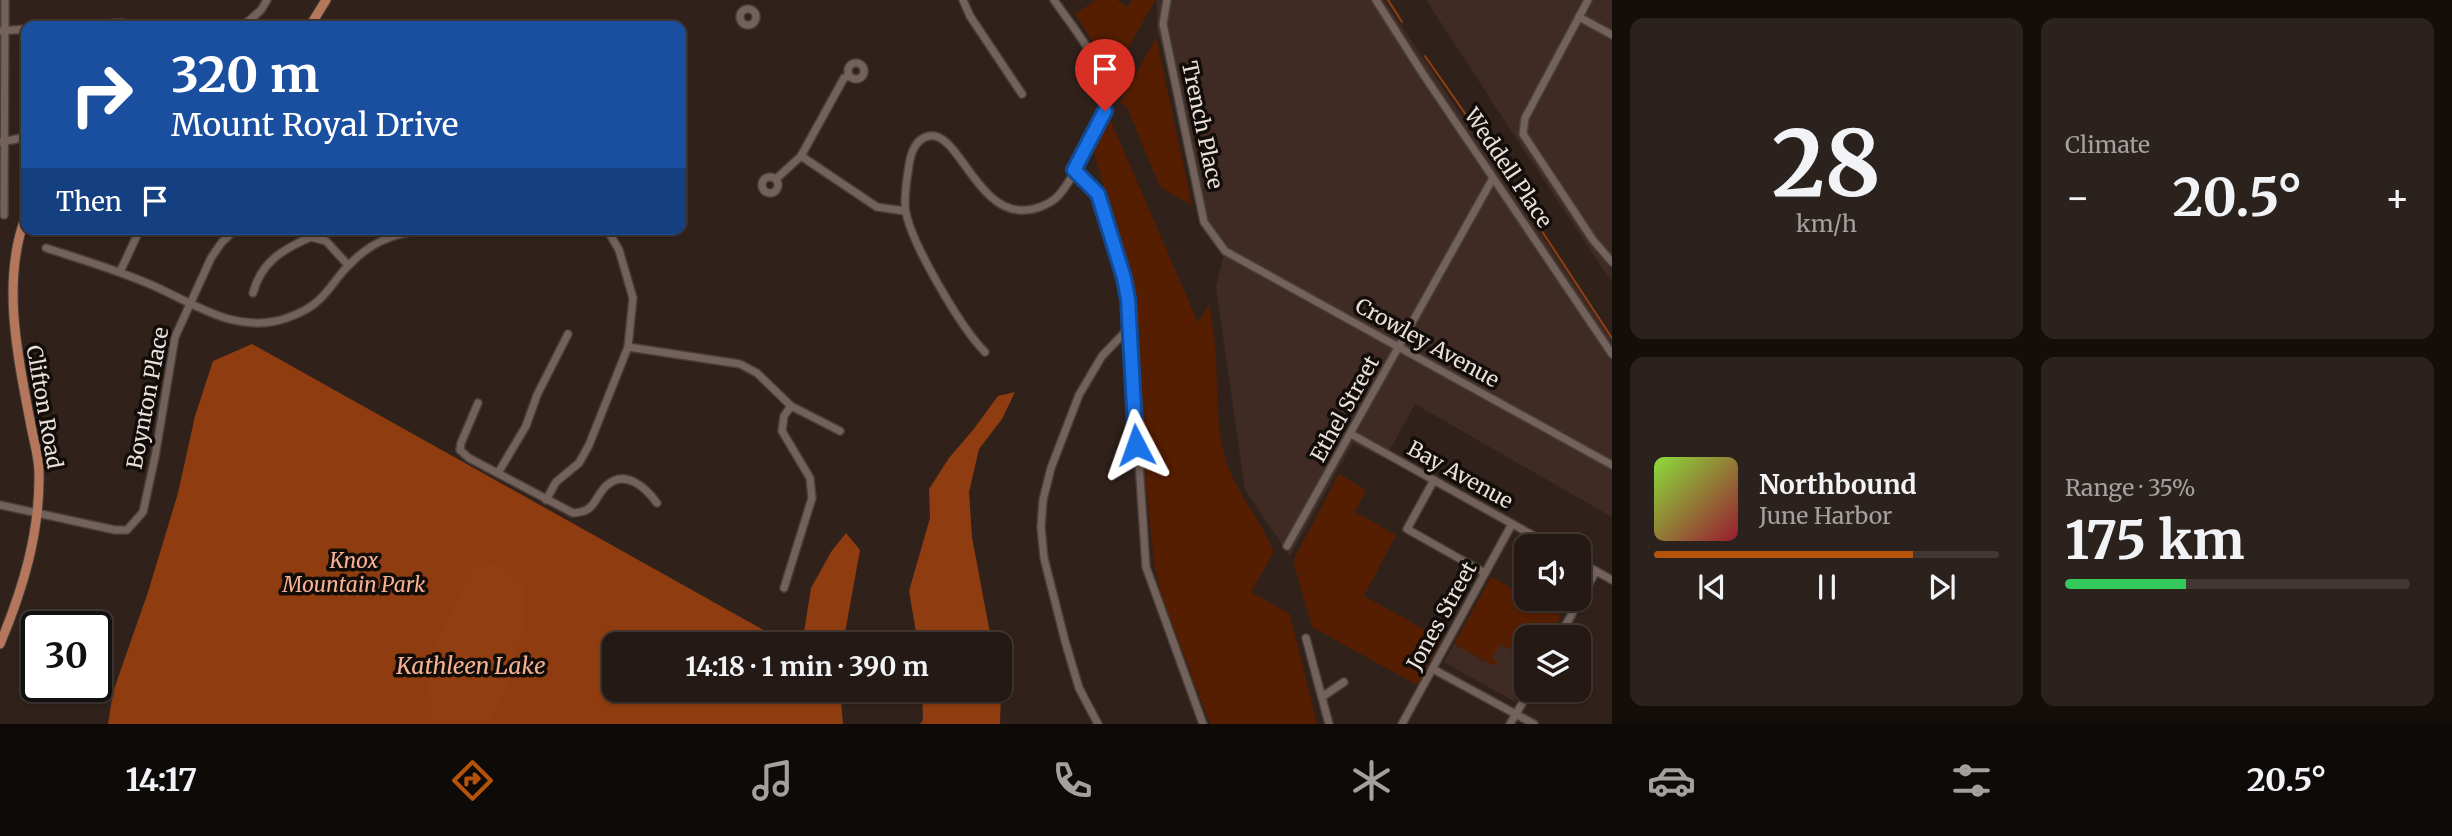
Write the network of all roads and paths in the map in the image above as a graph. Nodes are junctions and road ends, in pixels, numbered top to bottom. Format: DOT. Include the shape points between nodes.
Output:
graph roads {
  1 [pos="5,0"];
  2 [pos="267,0"];
  3 [pos="326,0"];
  4 [pos="742,0"];
  5 [pos="963,0"];
  6 [pos="1054,0"];
  7 [pos="1167,0"];
  8 [pos="1376,0"];
  9 [pos="1588,0"];
  10 [pos="745,9"];
  11 [pos="1579,17"];
  12 [pos="250,21"];
  13 [pos="313,21"];
  14 [pos="21,29"];
  15 [pos="3,31"];
  16 [pos="1612,35"];
  17 [pos="849,76"];
  18 [pos="1022,94"];
  19 [pos="21,138"];
  20 [pos="2,142"];
  21 [pos="801,156"];
  22 [pos="1074,170"];
  23 [pos="1493,178"];
  24 [pos="776,179"];
  25 [pos="905,211"];
  26 [pos="4,215"];
  27 [pos="21,230"];
  28 [pos="137,235"];
  29 [pos="230,235"];
  30 [pos="392,235"];
  31 [pos="610,235"];
  32 [pos="46,248"];
  33 [pos="1225,251"];
  34 [pos="1612,262"];
  35 [pos="348,265"];
  36 [pos="120,272"];
  37 [pos="253,293"];
  38 [pos="189,303"];
  39 [pos="1129,328"];
  40 [pos="568,334"];
  41 [pos="628,347"];
  42 [pos="1399,347"];
  43 [pos="985,352"];
  44 [pos="1612,354"];
  45 [pos="478,403"];
  46 [pos="791,407"];
  47 [pos="840,431"];
  48 [pos="1351,434"];
  49 [pos="1612,465"];
  50 [pos="498,473"];
  51 [pos="1434,480"];
  52 [pos="546,500"];
  53 [pos="657,503"];
  54 [pos="0,505"];
  55 [pos="38,513"];
  56 [pos="1512,524"];
  57 [pos="1530,534"];
  58 [pos="1287,546"];
  59 [pos="1591,568"];
  60 [pos="1596,571"];
  61 [pos="1485,573"];
  62 [pos="1612,580"];
  63 [pos="784,589"];
  64 [pos="1566,625"];
  65 [pos="1306,638"];
  66 [pos="0,644"];
  67 [pos="1433,668"];
  68 [pos="1344,682"];
  69 [pos="1322,697"];
  70 [pos="1523,702"];
  71 [pos="1516,714"];
  72 [pos="1098,724"];
  73 [pos="1203,724"];
  74 [pos="1329,724"];
  75 [pos="1402,724"];
  76 [pos="1510,724"];
  77 [pos="1534,724"];
  1 -- 15 [label="street"];
  2 -- 12 [label="street"];
  3 -- 13 [label="main road"];
  4 -- 10 [label="street"];
  5 -- 18 [label="street"];
  6 -- 22 [label="street" via="1100,70 1107,93 1105,111"];
  7 -- 33 [label="street, Trench Place" via="1163,24 1204,222"];
  8 -- 23 [label="street, Weddell Place"];
  9 -- 11 [label="street"];
  11 -- 16 [label="street"];
  11 -- 34 [label="street" via="1523,134"];
  14 -- 15 [label="street"];
  15 -- 20 [label="street"];
  17 -- 21 [label="street"];
  19 -- 20 [label="street"];
  20 -- 26 [label="street"];
  21 -- 24 [label="street"];
  21 -- 25 [label="street" via="877,207"];
  22 -- 25 [label="street" via="1055,198 1043,206 1005,208 976,182 949,145 929,136 913,148"];
  22 -- 39 [label="street" via="1098,194 1124,278"];
  23 -- 42 [label="street, Ethel Street"];
  23 -- 44 [label="street, Weddell Place"];
  25 -- 43 [label="street" via="922,254 972,339"];
  27 -- 55 [label="main road, Clifton Road" via="7,293 40,470"];
  28 -- 36 [label="street"];
  29 -- 38 [label="street, Boynton Place" via="211,258"];
  30 -- 35 [label="street"];
  31 -- 41 [label="street" via="633,298"];
  32 -- 36 [label="street"];
  33 -- 42 [label="street, Crowley Avenue"];
  35 -- 37 [label="street" via="326,241 311,237 280,252 264,266"];
  35 -- 38 [label="street" via="317,303 273,323 243,323"];
  36 -- 38 [label="street"];
  38 -- 55 [label="street, Boynton Place" via="175,337 143,512 127,530"];
  39 -- 72 [label="street" via="1089,375 1051,468 1043,500 1044,558 1079,688"];
  39 -- 73 [label="street" via="1146,567"];
  40 -- 50 [label="street" via="526,426"];
  41 -- 46 [label="street" via="740,364 757,373"];
  41 -- 52 [label="street" via="589,445"];
  42 -- 48 [label="street, Ethel Street"];
  42 -- 49 [label="street, Crowley Avenue"];
  45 -- 50 [label="street" via="460,450"];
  46 -- 47 [label="street"];
  46 -- 63 [label="street" via="782,431 802,464 812,498"];
  48 -- 51 [label="street, Bay Avenue"];
  48 -- 58 [label="street, Ethel Street"];
  50 -- 52 [label="street"];
  51 -- 56 [label="street, Bay Avenue"];
  51 -- 61 [label="street" via="1407,529"];
  52 -- 53 [label="street" via="580,513 594,505 605,486 624,478 649,491"];
  54 -- 55 [label="street"];
  55 -- 66 [label="main road, Clifton Road" via="32,552"];
  56 -- 57 [label="street, Bay Avenue"];
  56 -- 61 [label="street, Jones Street"];
  59 -- 60 [label="street"];
  60 -- 62 [label="street"];
  60 -- 64 [label="street"];
  61 -- 67 [label="street, Jones Street"];
  65 -- 69 [label="street"];
  67 -- 71 [label="street"];
  67 -- 75 [label="street, Jones Street"];
  68 -- 69 [label="street"];
  69 -- 74 [label="street"];
  70 -- 71 [label="street"];
  71 -- 76 [label="street"];
  71 -- 77 [label="street"];
}
